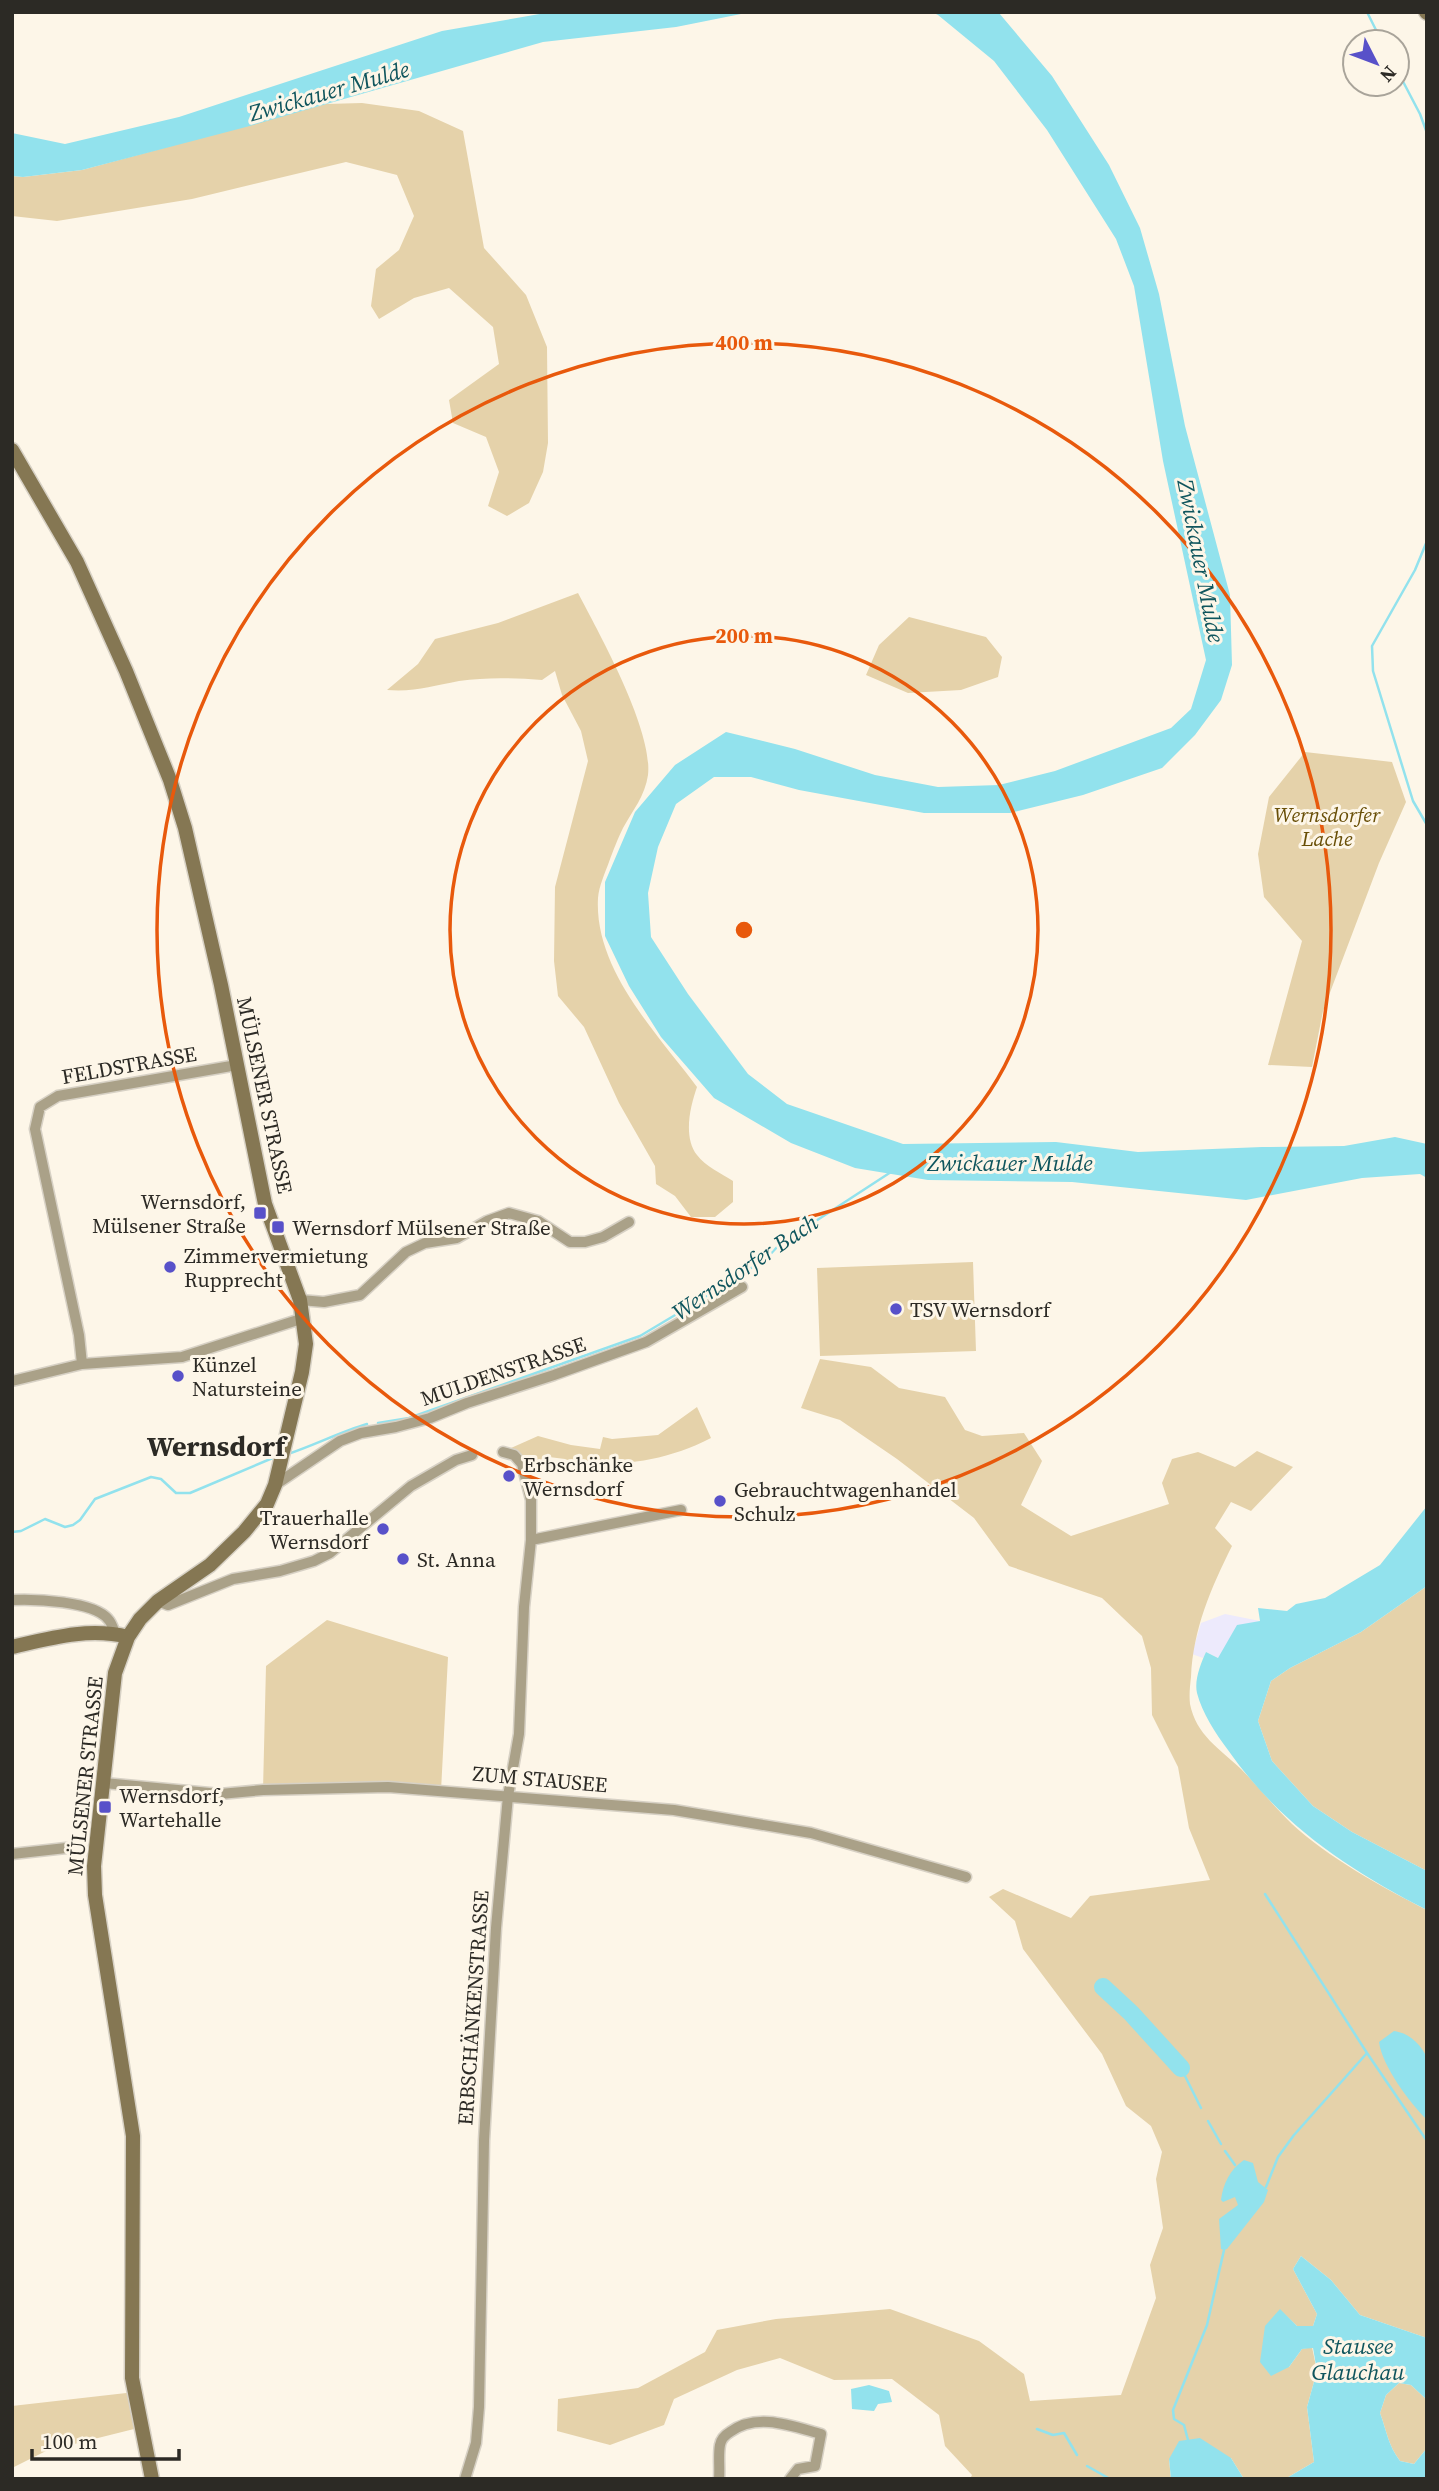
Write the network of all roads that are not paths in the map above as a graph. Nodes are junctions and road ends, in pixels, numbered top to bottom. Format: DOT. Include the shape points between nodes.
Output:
graph roads {
  1 [pos="12,450"];
  2 [pos="237,1065"];
  3 [pos="629,1222"];
  4 [pos="742,1287"];
  5 [pos="300,1300"];
  6 [pos="304,1318"];
  7 [pos="82,1364"];
  8 [pos="12,1381"];
  9 [pos="503,1452"];
  10 [pos="472,1455"];
  11 [pos="275,1485"];
  12 [pos="681,1510"];
  13 [pos="531,1540"];
  14 [pos="12,1600"];
  15 [pos="159,1601"];
  16 [pos="121,1636"];
  17 [pos="12,1647"];
  18 [pos="104,1783"];
  19 [pos="508,1796"];
  20 [pos="66,1848"];
  21 [pos="12,1854"];
  22 [pos="966,1877"];
  23 [pos="152,2479"];
  24 [pos="465,2479"];
  25 [pos="719,2479"];
  26 [pos="790,2479"];
  1 -- 2 [label="street, MÜLSENER STRASSE" via="77,562 170,780 185,828"];
  2 -- 5 [label="street, MÜLSENER STRASSE" via="265,1204"];
  2 -- 7 [label="street, FELDSTRASSE" via="58,1096 40,1107 35,1129"];
  3 -- 5 [label="street" via="603,1237 570,1242 538,1221 509,1213 457,1238 425,1243 406,1252 360,1295 324,1302"];
  4 -- 11 [label="street, MULDENSTRASSE" via="646,1342 429,1418 340,1441"];
  5 -- 6 [label="street, MÜLSENER STRASSE"];
  6 -- 7 [label="street" via="182,1357"];
  6 -- 11 [label="street, MÜLSENER STRASSE" via="302,1373"];
  7 -- 8 [label="street"];
  9 -- 13 [label="street, ERBSCHÄNKENSTRASSE" via="522,1464 531,1500"];
  10 -- 15 [label="street" via="411,1486 314,1561 233,1579 168,1605"];
  11 -- 15 [label="street, MÜLSENER STRASSE" via="267,1504 244,1532 210,1565"];
  12 -- 13 [label="street"];
  13 -- 19 [label="street, ERBSCHÄNKENSTRASSE" via="519,1734"];
  14 -- 16 [label="street" via="86,1606 106,1616"];
  15 -- 16 [label="street, MÜLSENER STRASSE"];
  16 -- 17 [label="street" via="71,1633"];
  16 -- 18 [label="street, MÜLSENER STRASSE"];
  18 -- 19 [label="street, ZUM STAUSEE" via="220,1794 387,1787"];
  18 -- 23 [label="street, MÜLSENER STRASSE" via="95,1895 133,2136 132,2378"];
  19 -- 22 [label="street, ZUM STAUSEE" via="674,1810 811,1833"];
  19 -- 24 [label="street, ERBSCHÄNKENSTRASSE" via="484,2141 479,2407 476,2443"];
  20 -- 21 [label="street"];
  25 -- 26 [label="street" via="724,2436 752,2422 770,2422 821,2434 815,2466 798,2469"];
}
